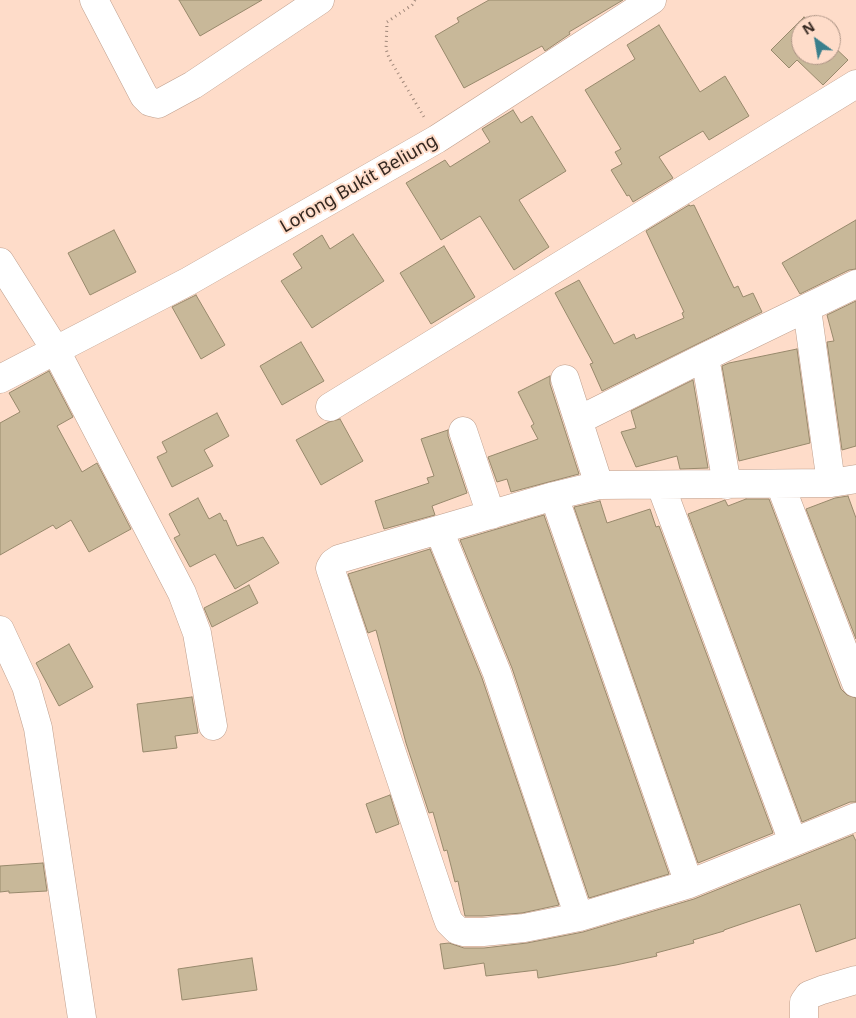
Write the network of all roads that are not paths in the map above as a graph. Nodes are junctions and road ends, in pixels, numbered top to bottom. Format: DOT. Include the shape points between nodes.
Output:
graph roads {
  1 [pos="94,0"];
  2 [pos="320,0"];
  3 [pos="647,1"];
  4 [pos="856,84"];
  5 [pos="0,262"];
  6 [pos="856,284"];
  7 [pos="807,309"];
  8 [pos="55,350"];
  9 [pos="705,357"];
  10 [pos="0,379"];
  11 [pos="565,379"];
  12 [pos="330,407"];
  13 [pos="579,420"];
  14 [pos="463,431"];
  15 [pos="844,481"];
  16 [pos="780,484"];
  17 [pos="599,485"];
  18 [pos="727,485"];
  19 [pos="661,486"];
  20 [pos="554,496"];
  21 [pos="491,515"];
  22 [pos="439,530"];
  23 [pos="0,630"];
  24 [pos="856,683"];
  25 [pos="213,726"];
  26 [pos="856,817"];
  27 [pos="793,842"];
  28 [pos="689,884"];
  29 [pos="579,917"];
  30 [pos="856,980"];
  31 [pos="82,1018"];
  32 [pos="804,1018"];
  1 -- 2 [label="street" via="144,96 158,104"];
  3 -- 8 [label="street, Lorong Bukit Beliung" via="437,139 189,281"];
  4 -- 12 [label="street"];
  5 -- 8 [label="street"];
  6 -- 7 [label="street"];
  7 -- 9 [label="street"];
  7 -- 15 [label="street"];
  8 -- 10 [label="street, Lorong Bukit Beliung"];
  8 -- 25 [label="street" via="182,593 196,632"];
  9 -- 13 [label="street"];
  9 -- 18 [label="street"];
  11 -- 13 [label="street"];
  13 -- 17 [label="street"];
  14 -- 21 [label="street"];
  15 -- 16 [label="street"];
  16 -- 18 [label="street"];
  16 -- 24 [label="street"];
  17 -- 19 [label="street"];
  17 -- 20 [label="street"];
  18 -- 19 [label="street"];
  19 -- 27 [label="street"];
  20 -- 21 [label="street"];
  20 -- 28 [label="street"];
  21 -- 22 [label="street"];
  22 -- 29 [label="street" via="497,673"];
  22 -- 29 [label="street" via="339,559 330,568 446,914 449,922 464,932 524,928"];
  23 -- 31 [label="street" via="26,686 38,728"];
  26 -- 27 [label="street"];
  27 -- 28 [label="street"];
  28 -- 29 [label="street"];
  30 -- 32 [label="street" via="809,995 804,1002"];
}
